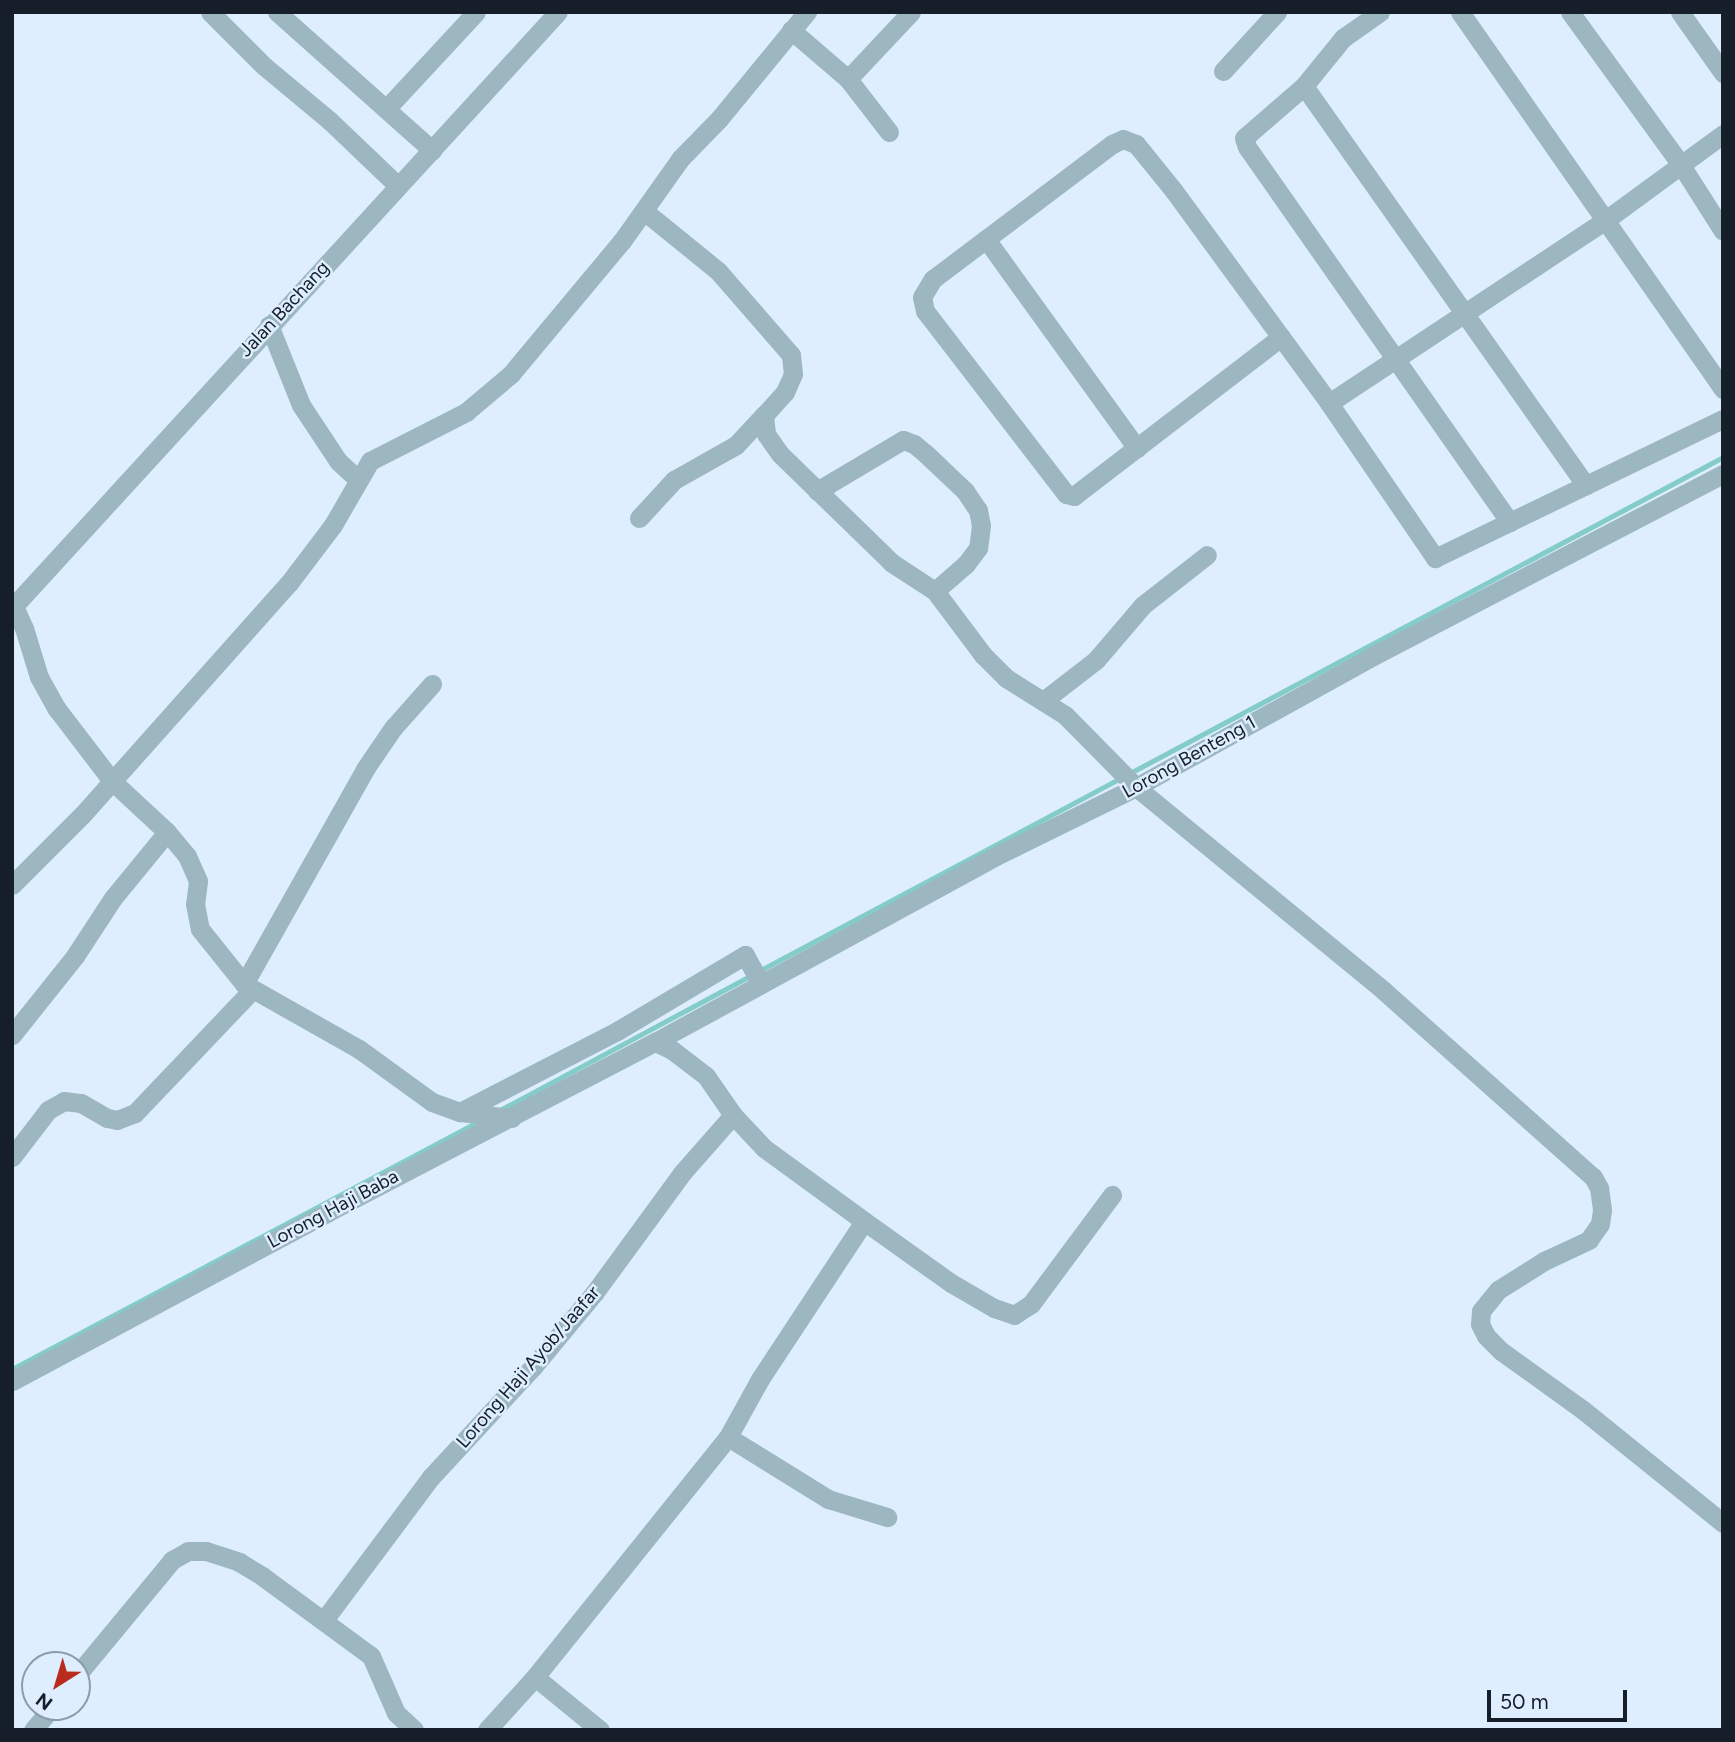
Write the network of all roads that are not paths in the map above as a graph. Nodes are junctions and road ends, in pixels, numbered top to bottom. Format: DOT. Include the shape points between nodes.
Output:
graph roads {
  1 [pos="210,12"];
  2 [pos="277,12"];
  3 [pos="476,12"];
  4 [pos="558,12"];
  5 [pos="807,12"];
  6 [pos="911,12"];
  7 [pos="1278,12"];
  8 [pos="1380,12"];
  9 [pos="1460,12"];
  10 [pos="1570,12"];
  11 [pos="1680,12"];
  12 [pos="791,30"];
  13 [pos="1223,71"];
  14 [pos="1723,73"];
  15 [pos="848,79"];
  16 [pos="1304,86"];
  17 [pos="386,109"];
  18 [pos="888,132"];
  19 [pos="1723,134"];
  20 [pos="432,150"];
  21 [pos="1681,165"];
  22 [pos="398,186"];
  23 [pos="644,211"];
  24 [pos="1605,220"];
  25 [pos="1723,231"];
  26 [pos="986,239"];
  27 [pos="1464,314"];
  28 [pos="269,325"];
  29 [pos="1281,337"];
  30 [pos="1396,359"];
  31 [pos="1723,389"];
  32 [pos="1329,403"];
  33 [pos="764,415"];
  34 [pos="1723,419"];
  35 [pos="1137,448"];
  36 [pos="1723,474"];
  37 [pos="357,479"];
  38 [pos="1586,486"];
  39 [pos="817,491"];
  40 [pos="639,518"];
  41 [pos="1510,522"];
  42 [pos="1207,555"];
  43 [pos="935,591"];
  44 [pos="13,607"];
  45 [pos="432,684"];
  46 [pos="1043,701"];
  47 [pos="112,781"];
  48 [pos="1132,784"];
  49 [pos="167,832"];
  50 [pos="12,884"];
  51 [pos="757,977"];
  52 [pos="248,987"];
  53 [pos="12,1035"];
  54 [pos="655,1042"];
  55 [pos="464,1113"];
  56 [pos="733,1115"];
  57 [pos="505,1117"];
  58 [pos="12,1157"];
  59 [pos="1112,1195"];
  60 [pos="864,1221"];
  61 [pos="12,1381"];
  62 [pos="727,1437"];
  63 [pos="887,1517"];
  64 [pos="1723,1523"];
  65 [pos="324,1620"];
  66 [pos="91,1658"];
  67 [pos="535,1677"];
  68 [pos="414,1730"];
  69 [pos="487,1730"];
  70 [pos="600,1730"];
  1 -- 22 [label="street"];
  2 -- 17 [label="street"];
  3 -- 17 [label="street"];
  4 -- 20 [label="street, Jalan Bachang"];
  5 -- 12 [label="street"];
  6 -- 15 [label="street"];
  7 -- 13 [label="street"];
  8 -- 16 [label="street" via="1343,38"];
  9 -- 24 [label="street"];
  10 -- 21 [label="street"];
  11 -- 14 [label="street"];
  12 -- 15 [label="street"];
  12 -- 23 [label="street" via="681,159"];
  15 -- 18 [label="street"];
  16 -- 27 [label="street"];
  16 -- 30 [label="street" via="1244,138 1247,147"];
  17 -- 20 [label="street"];
  19 -- 21 [label="street"];
  20 -- 22 [label="street, Jalan Bachang"];
  21 -- 24 [label="street"];
  21 -- 25 [label="street"];
  22 -- 28 [label="street, Jalan Bachang"];
  23 -- 33 [label="street" via="718,271 792,355 793,374 785,392"];
  23 -- 37 [label="street" via="511,374 466,412 370,461"];
  24 -- 27 [label="street"];
  24 -- 31 [label="street"];
  26 -- 29 [label="street" via="1123,139 1136,144 1174,191"];
  26 -- 35 [label="street"];
  26 -- 35 [label="street" via="933,279 922,297 925,311 1066,494 1074,496"];
  27 -- 30 [label="street"];
  27 -- 38 [label="street"];
  28 -- 37 [label="street" via="301,405 338,461"];
  28 -- 44 [label="street, Jalan Bachang"];
  29 -- 32 [label="street"];
  29 -- 35 [label="street"];
  30 -- 32 [label="street"];
  30 -- 41 [label="street"];
  32 -- 41 [label="street" via="1435,558"];
  33 -- 39 [label="street" via="766,435"];
  33 -- 40 [label="street" via="736,445 674,480"];
  34 -- 38 [label="street"];
  36 -- 48 [label="street, Lorong Benteng 1"];
  37 -- 47 [label="street" via="333,525 289,583"];
  38 -- 41 [label="street"];
  39 -- 43 [label="street" via="892,563"];
  39 -- 43 [label="street" via="903,440 914,443 965,491 978,510 981,525 978,548"];
  42 -- 46 [label="street" via="1143,606 1096,660"];
  43 -- 46 [label="street" via="983,655 1006,678"];
  44 -- 47 [label="street" via="39,677 57,709"];
  45 -- 52 [label="street" via="365,769"];
  46 -- 48 [label="street" via="1065,715"];
  47 -- 49 [label="street"];
  47 -- 50 [label="street"];
  48 -- 51 [label="street, Lorong Benteng 1"];
  48 -- 64 [label="street" via="1384,991 1593,1177 1602,1210 1600,1224 1589,1240 1498,1290 1481,1311 1480,1324 1501,1351 1583,1410"];
  49 -- 52 [label="street" via="187,856 198,881 195,904 200,929"];
  49 -- 53 [label="street"];
  51 -- 54 [label="street, Lorong Benteng 1"];
  51 -- 55 [label="street" via="745,955 617,1031"];
  52 -- 55 [label="street" via="359,1049 432,1102"];
  52 -- 58 [label="street" via="135,1113 117,1120 81,1103 64,1101 48,1110"];
  54 -- 56 [label="street" via="706,1076"];
  54 -- 57 [label="street, Lorong Haji Baba"];
  55 -- 57 [label="street"];
  56 -- 60 [label="street" via="764,1148"];
  56 -- 65 [label="street, Lorong Haji Ayob/Jaafar" via="682,1173 542,1357 431,1477"];
  57 -- 61 [label="street, Lorong Haji Baba"];
  59 -- 60 [label="street" via="1031,1304 1013,1315 951,1283"];
  60 -- 62 [label="street"];
  62 -- 63 [label="street" via="828,1499"];
  62 -- 67 [label="street"];
  65 -- 66 [label="street" via="239,1562 206,1551 187,1551 172,1560"];
  65 -- 68 [label="street" via="371,1656 396,1713"];
  67 -- 69 [label="street"];
  67 -- 70 [label="street"];
}
